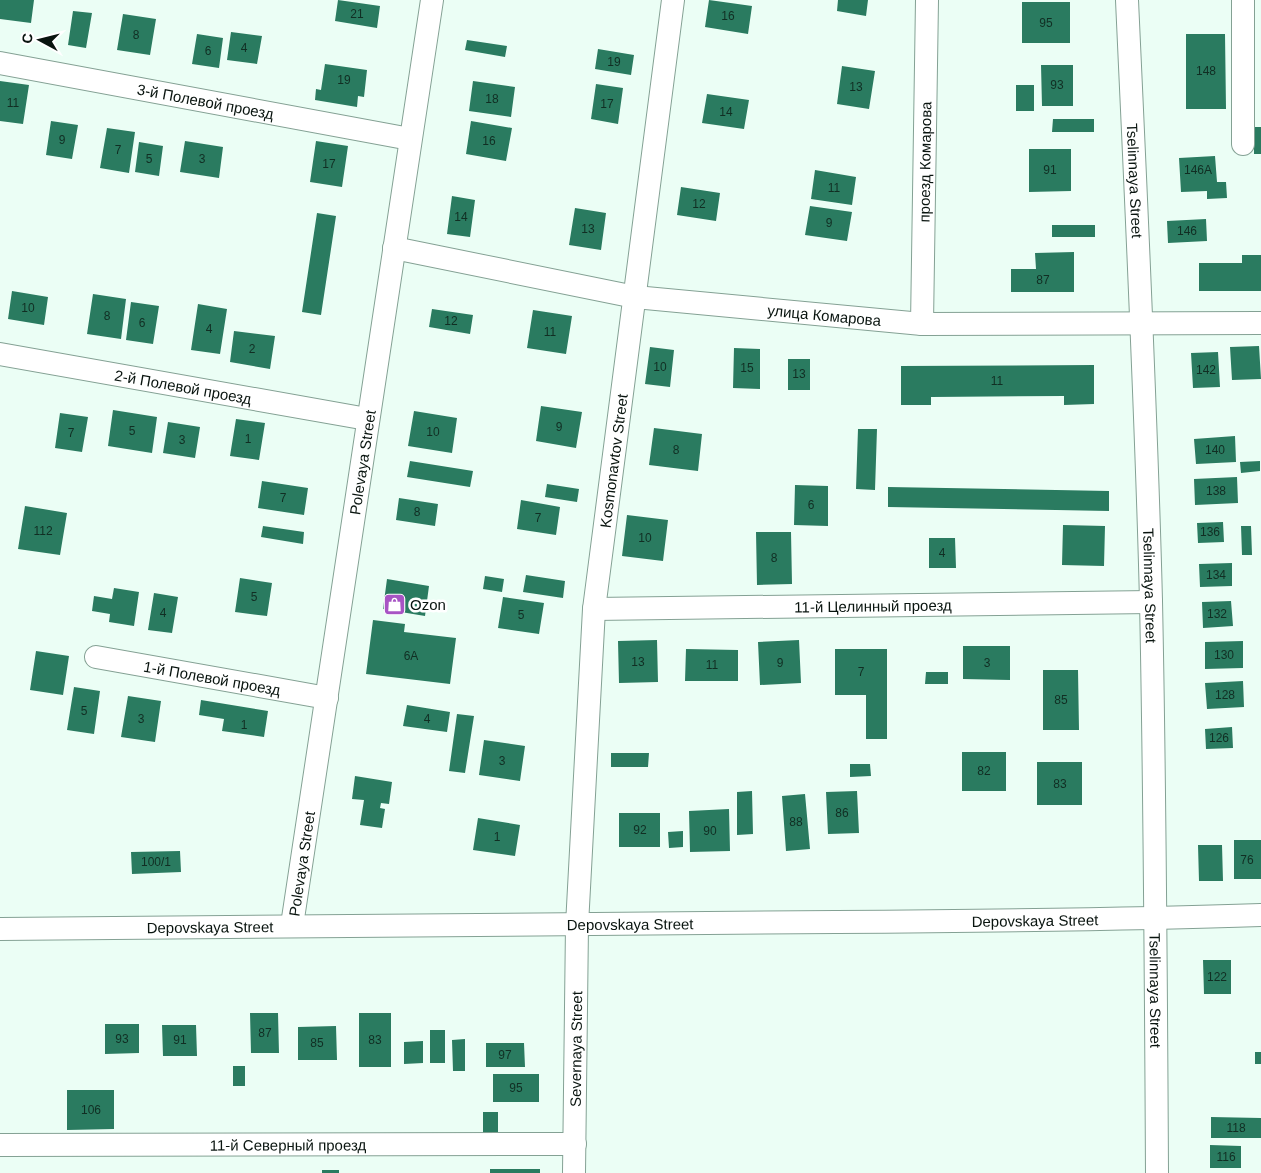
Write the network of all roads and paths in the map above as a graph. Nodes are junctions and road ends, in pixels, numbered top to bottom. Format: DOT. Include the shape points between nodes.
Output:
graph roads {
  1 [pos="432,0"];
  2 [pos="673,0"];
  3 [pos="927,0"];
  4 [pos="1127,0"];
  5 [pos="1243,0"];
  6 [pos="0,63"];
  7 [pos="410,139"];
  8 [pos="1243,144"];
  9 [pos="394,248"];
  10 [pos="635,297"];
  11 [pos="1261,323"];
  12 [pos="922,324"];
  13 [pos="1142,324"];
  14 [pos="0,354"];
  15 [pos="367,419"];
  16 [pos="1151,602"];
  17 [pos="594,609"];
  18 [pos="96,657"];
  19 [pos="327,698"];
  20 [pos="1261,915"];
  21 [pos="1155,919"];
  22 [pos="292,925"];
  23 [pos="577,925"];
  24 [pos="0,929"];
  25 [pos="575,1144"];
  26 [pos="0,1146"];
  27 [pos="574,1173"];
  28 [pos="1157,1173"];
  1 -- 7 [label="street, Polevaya Street"];
  2 -- 10 [label="street, Kosmonavtov Street"];
  3 -- 12 [label="street, проезд Комарова"];
  4 -- 13 [label="street, Tselinnaya Street"];
  5 -- 8 [label="street"];
  6 -- 7 [label="street, 3-й Полевой проезд"];
  7 -- 9 [label="street, Polevaya Street"];
  9 -- 10 [label="street, улица Комарова"];
  9 -- 15 [label="street, Polevaya Street"];
  10 -- 12 [label="street, улица Комарова"];
  10 -- 17 [label="street, Kosmonavtov Street"];
  11 -- 13 [label="street, улица Комарова"];
  12 -- 13 [label="street, улица Комарова"];
  13 -- 16 [label="street, Tselinnaya Street"];
  14 -- 15 [label="street, 2-й Полевой проезд"];
  15 -- 19 [label="street, Polevaya Street"];
  16 -- 17 [label="street, 11-й Целинный проезд"];
  16 -- 21 [label="street, Tselinnaya Street"];
  17 -- 23 [label="street, Kosmonavtov Street"];
  18 -- 19 [label="street, 1-й Полевой проезд"];
  19 -- 22 [label="street, Polevaya Street"];
  20 -- 21 [label="street, Depovskaya Street"];
  21 -- 23 [label="street, Depovskaya Street"];
  21 -- 28 [label="street, Tselinnaya Street"];
  22 -- 23 [label="street, Depovskaya Street"];
  22 -- 24 [label="street, Depovskaya Street"];
  23 -- 25 [label="street, Severnaya Street"];
  25 -- 26 [label="street, 11-й Северный проезд"];
  25 -- 27 [label="street, Severnaya Street"];
}
